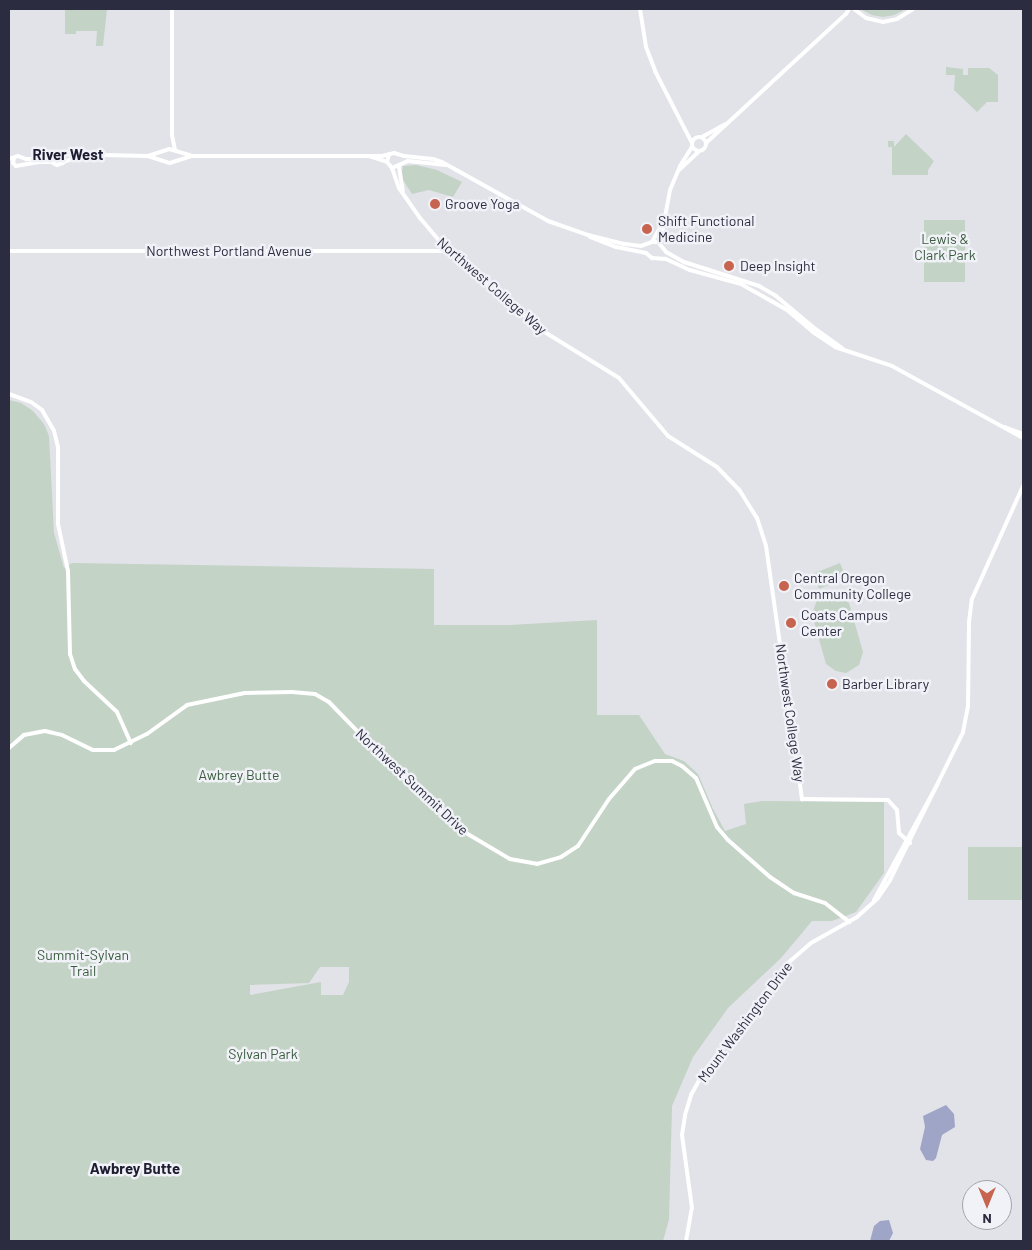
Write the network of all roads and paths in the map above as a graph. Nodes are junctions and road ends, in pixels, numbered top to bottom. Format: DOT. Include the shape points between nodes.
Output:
graph roads {
  1 [pos="172,9"];
  2 [pos="640,9"];
  3 [pos="849,9"];
  4 [pos="913,9"];
  5 [pos="855,10"];
  6 [pos="846,14"];
  7 [pos="729,122"];
  8 [pos="686,130"];
  9 [pos="172,135"];
  10 [pos="700,137"];
  11 [pos="706,143"];
  12 [pos="692,145"];
  13 [pos="164,151"];
  14 [pos="175,151"];
  15 [pos="698,152"];
  16 [pos="389,154"];
  17 [pos="62,155"];
  18 [pos="400,155"];
  19 [pos="80,156"];
  20 [pos="148,156"];
  21 [pos="192,156"];
  22 [pos="369,156"];
  23 [pos="11,159"];
  24 [pos="163,159"];
  25 [pos="175,160"];
  26 [pos="387,162"];
  27 [pos="63,163"];
  28 [pos="11,164"];
  29 [pos="400,165"];
  30 [pos="447,166"];
  31 [pos="392,168"];
  32 [pos="679,170"];
  33 [pos="403,191"];
  34 [pos="664,220"];
  35 [pos="588,235"];
  36 [pos="652,242"];
  37 [pos="660,244"];
  38 [pos="647,245"];
  39 [pos="448,250"];
  40 [pos="663,250"];
  41 [pos="9,251"];
  42 [pos="646,253"];
  43 [pos="660,258"];
  44 [pos="842,348"];
  45 [pos="9,394"];
  46 [pos="998,425"];
  47 [pos="1023,434"];
  48 [pos="1023,438"];
  49 [pos="1023,486"];
  50 [pos="132,743"];
  51 [pos="9,748"];
  52 [pos="908,842"];
  53 [pos="849,922"];
  54 [pos="686,1241"];
  1 -- 9 [label="street"];
  2 -- 8 [label="street" via="646,47 655,71"];
  3 -- 6 [label="street"];
  4 -- 5 [label="street" via="897,20 883,22 868,19"];
  5 -- 6 [label="street"];
  6 -- 7 [label="street"];
  7 -- 10 [label="street"];
  7 -- 11 [label="street"];
  8 -- 10 [label="street"];
  8 -- 12 [label="street"];
  9 -- 13 [label="street"];
  9 -- 14 [label="street"];
  10 -- 11 [label="street"];
  10 -- 12 [label="street"];
  11 -- 15 [label="street" via="704,150"];
  12 -- 15 [label="street"];
  12 -- 32 [label="street"];
  13 -- 14 [label="street" via="169,148"];
  13 -- 20 [label="street"];
  13 -- 24 [label="street"];
  14 -- 21 [label="street"];
  14 -- 25 [label="street"];
  15 -- 32 [label="street"];
  16 -- 18 [label="street"];
  16 -- 22 [label="street"];
  16 -- 26 [label="street"];
  17 -- 19 [label="street"];
  17 -- 23 [label="street"];
  17 -- 27 [label="street"];
  18 -- 29 [label="street"];
  18 -- 30 [label="street" via="433,159"];
  19 -- 20 [label="street"];
  19 -- 27 [label="street"];
  20 -- 24 [label="street"];
  21 -- 22 [label="street"];
  21 -- 25 [label="street"];
  22 -- 26 [label="street"];
  23 -- 28 [label="street"];
  24 -- 25 [label="street" via="168,163"];
  26 -- 31 [label="street"];
  27 -- 28 [label="street" via="23,164 18,167"];
  29 -- 30 [label="street" via="423,161"];
  29 -- 31 [label="street"];
  29 -- 33 [label="street, Northwest College Way"];
  30 -- 35 [label="street" via="536,216"];
  31 -- 33 [label="street, Northwest College Way"];
  32 -- 34 [label="street" via="670,190"];
  33 -- 39 [label="street, Northwest College Way" via="420,218"];
  34 -- 36 [label="street"];
  34 -- 37 [label="street"];
  35 -- 38 [label="street" via="631,245"];
  35 -- 42 [label="street" via="616,247"];
  36 -- 37 [label="street"];
  36 -- 38 [label="street"];
  37 -- 40 [label="street"];
  38 -- 42 [label="street"];
  39 -- 41 [label="street, Northwest Portland Avenue"];
  39 -- 52 [label="street, Northwest College Way" via="536,326 619,378 668,436 717,468 746,499 757,518 766,546 802,799 888,800 896,807 899,833"];
  40 -- 43 [label="street"];
  40 -- 44 [label="street" via="688,264 759,286"];
  42 -- 43 [label="street" via="652,258"];
  43 -- 44 [label="street" via="741,284 788,310 825,342"];
  44 -- 46 [label="street" via="892,366"];
  45 -- 50 [label="street" via="31,402 48,418 57,441 58,524 68,571 72,661 84,681 117,712"];
  46 -- 47 [label="street"];
  46 -- 48 [label="street"];
  49 -- 52 [label="street, Mount Washington Drive" via="972,599 967,716 961,738"];
  50 -- 51 [label="street, Northwest Summit Drive" via="114,750 98,751 45,730 24,735"];
  50 -- 53 [label="street, Northwest Summit Drive" via="187,705 245,693 315,694 329,702 461,830 510,859 527,864 547,862 570,852 586,835 626,776 654,760 672,761 696,778 717,827 730,842 794,893 826,903"];
  52 -- 53 [label="street, Mount Washington Drive" via="890,880 874,900"];
  53 -- 54 [label="street, Mount Washington Drive" via="817,940 788,963 695,1088 682,1135 692,1208"];
}
